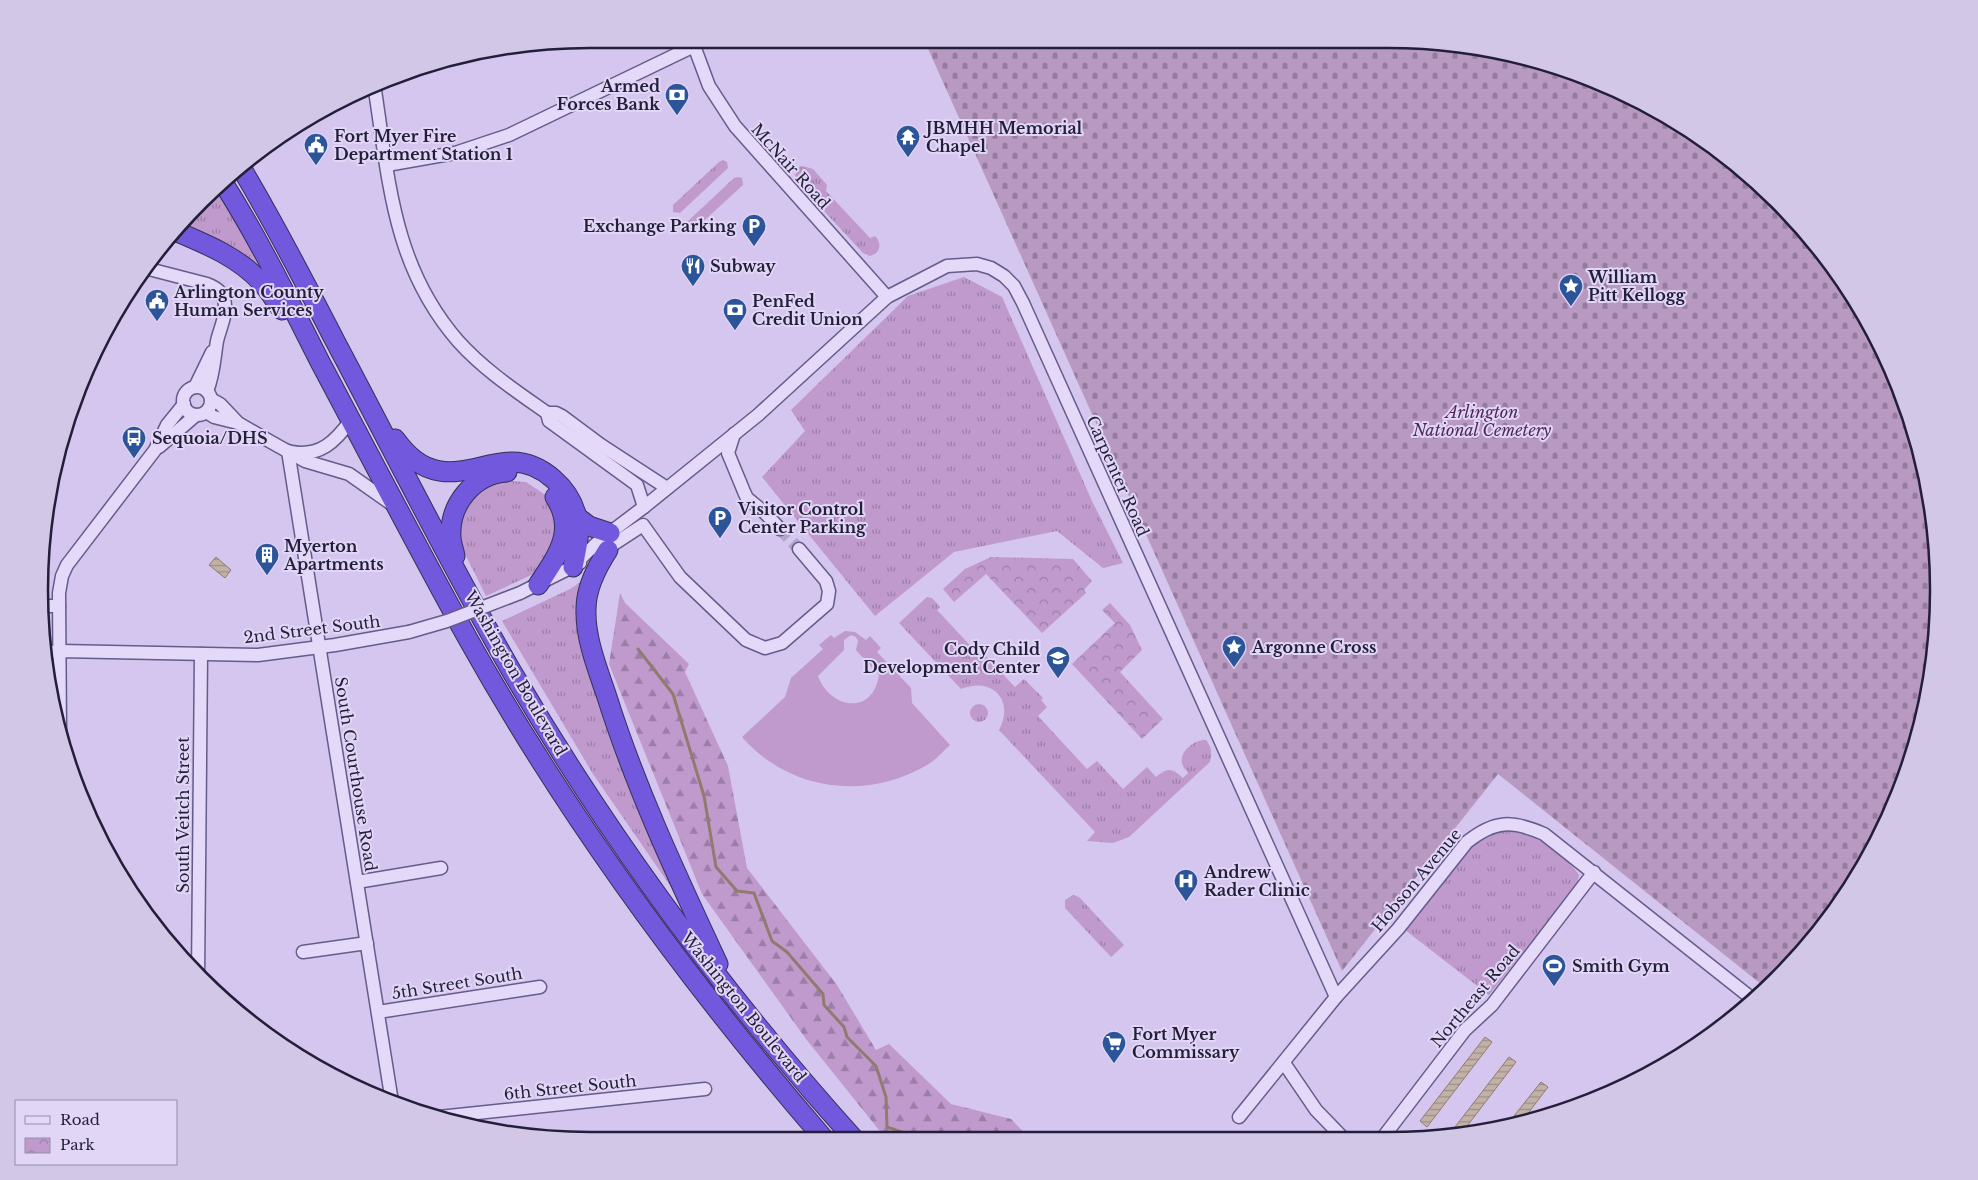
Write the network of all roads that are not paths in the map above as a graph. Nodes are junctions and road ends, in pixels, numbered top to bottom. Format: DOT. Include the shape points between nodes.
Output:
graph roads {
  1 [pos="685,48"];
  2 [pos="695,48"];
  3 [pos="375,92"];
  4 [pos="387,165"];
  5 [pos="244,173"];
  6 [pos="226,188"];
  7 [pos="181,234"];
  8 [pos="153,270"];
  9 [pos="887,297"];
  10 [pos="326,373"];
  11 [pos="361,391"];
  12 [pos="204,392"];
  13 [pos="184,404"];
  14 [pos="547,413"];
  15 [pos="201,414"];
  16 [pos="350,420"];
  17 [pos="238,423"];
  18 [pos="734,434"];
  19 [pos="155,450"];
  20 [pos="288,451"];
  21 [pos="667,488"];
  22 [pos="644,507"];
  23 [pos="397,508"];
  24 [pos="577,517"];
  25 [pos="780,529"];
  26 [pos="616,535"];
  27 [pos="799,549"];
  28 [pos="573,567"];
  29 [pos="462,582"];
  30 [pos="538,585"];
  31 [pos="48,606"];
  32 [pos="59,606"];
  33 [pos="320,648"];
  34 [pos="61,651"];
  35 [pos="51,652"];
  36 [pos="201,654"];
  37 [pos="60,706"];
  38 [pos="441,868"];
  39 [pos="1594,872"];
  40 [pos="357,882"];
  41 [pos="367,943"];
  42 [pos="303,952"];
  43 [pos="198,965"];
  44 [pos="540,987"];
  45 [pos="732,994"];
  46 [pos="1749,995"];
  47 [pos="1336,997"];
  48 [pos="378,1012"];
  49 [pos="1284,1063"];
  50 [pos="704,1089"];
  51 [pos="391,1094"];
  52 [pos="455,1115"];
  53 [pos="1239,1117"];
  54 [pos="818,1132"];
  55 [pos="848,1132"];
  56 [pos="1337,1132"];
  57 [pos="1387,1132"];
  1 -- 4 [label="street" via="509,135 455,153"];
  2 -- 9 [label="street, McNair Road" via="709,86 735,126"];
  3 -- 4 [label="street"];
  4 -- 14 [label="street" via="399,231 411,266 435,310 458,341 481,364"];
  5 -- 11 [label="highway, Washington Boulevard"];
  6 -- 10 [label="highway, Washington Boulevard"];
  7 -- 10 [label="highway" via="219,251 261,281 296,336"];
  8 -- 12 [label="street" via="207,284 220,292 224,300 212,376"];
  9 -- 18 [label="street, Carpenter Road"];
  9 -- 47 [label="street, Carpenter Road" via="947,266 963,264 991,268 1014,286"];
  10 -- 16 [label="highway, Washington Boulevard"];
  11 -- 24 [label="highway" via="402,448 418,463 446,472 505,462 529,464 556,481"];
  11 -- 29 [label="highway, Washington Boulevard"];
  12 -- 13 [label="street" via="186,392"];
  12 -- 15 [label="street" via="210,406"];
  12 -- 17 [label="street"];
  13 -- 15 [label="street" via="190,412"];
  13 -- 19 [label="street" via="167,425"];
  14 -- 21 [label="street" via="562,416"];
  14 -- 22 [label="street" via="549,421 637,485"];
  15 -- 17 [label="street"];
  15 -- 19 [label="street"];
  16 -- 20 [label="street" via="330,444 312,451"];
  16 -- 23 [label="highway, Washington Boulevard"];
  17 -- 20 [label="street"];
  18 -- 21 [label="street, Carpenter Road"];
  18 -- 25 [label="street" via="728,453 747,498"];
  19 -- 32 [label="street" via="63,572"];
  20 -- 23 [label="street" via="305,462 349,474"];
  20 -- 33 [label="street, South Courthouse Road"];
  21 -- 22 [label="street, Carpenter Road"];
  22 -- 26 [label="street, Carpenter Road"];
  23 -- 54 [label="highway, Washington Boulevard" via="490,678 599,849 696,983"];
  24 -- 26 [label="highway" via="589,526"];
  24 -- 28 [label="highway" via="578,540"];
  26 -- 27 [label="street" via="643,525 680,577 746,640 765,648 782,643 827,604 829,591 826,581"];
  26 -- 28 [label="street, 2nd Street South"];
  26 -- 45 [label="highway" via="592,580 586,601 586,622 593,650 621,740 644,799"];
  28 -- 30 [label="street, 2nd Street South"];
  29 -- 30 [label="highway" via="451,540 455,509 464,494 478,481 511,472 540,482 552,492 563,512 561,547"];
  29 -- 45 [label="highway, Washington Boulevard" via="576,776 669,912"];
  30 -- 33 [label="street, 2nd Street South, bridge" via="447,621 409,632"];
  31 -- 32 [label="street"];
  32 -- 34 [label="street"];
  33 -- 36 [label="street, 2nd Street South" via="258,655"];
  33 -- 40 [label="street, South Courthouse Road"];
  34 -- 35 [label="street, 2nd Street South"];
  34 -- 36 [label="street, 2nd Street South"];
  34 -- 37 [label="street"];
  36 -- 43 [label="street, South Veitch Street"];
  38 -- 40 [label="street"];
  39 -- 46 [label="street, Hobson Avenue"];
  39 -- 47 [label="street, Hobson Avenue" via="1544,834 1523,825 1501,823 1481,831 1467,842 1398,928"];
  39 -- 57 [label="street, Northeast Road" via="1492,1005 1465,1030"];
  40 -- 41 [label="street, South Courthouse Road"];
  41 -- 42 [label="street"];
  41 -- 48 [label="street, South Courthouse Road"];
  44 -- 48 [label="street, 5th Street South"];
  45 -- 55 [label="highway, Washington Boulevard"];
  47 -- 49 [label="street, Hobson Avenue"];
  48 -- 51 [label="street, South Courthouse Road"];
  49 -- 53 [label="street, Hobson Avenue"];
  49 -- 56 [label="street" via="1316,1110"];
  50 -- 52 [label="street, 6th Street South"];
}
